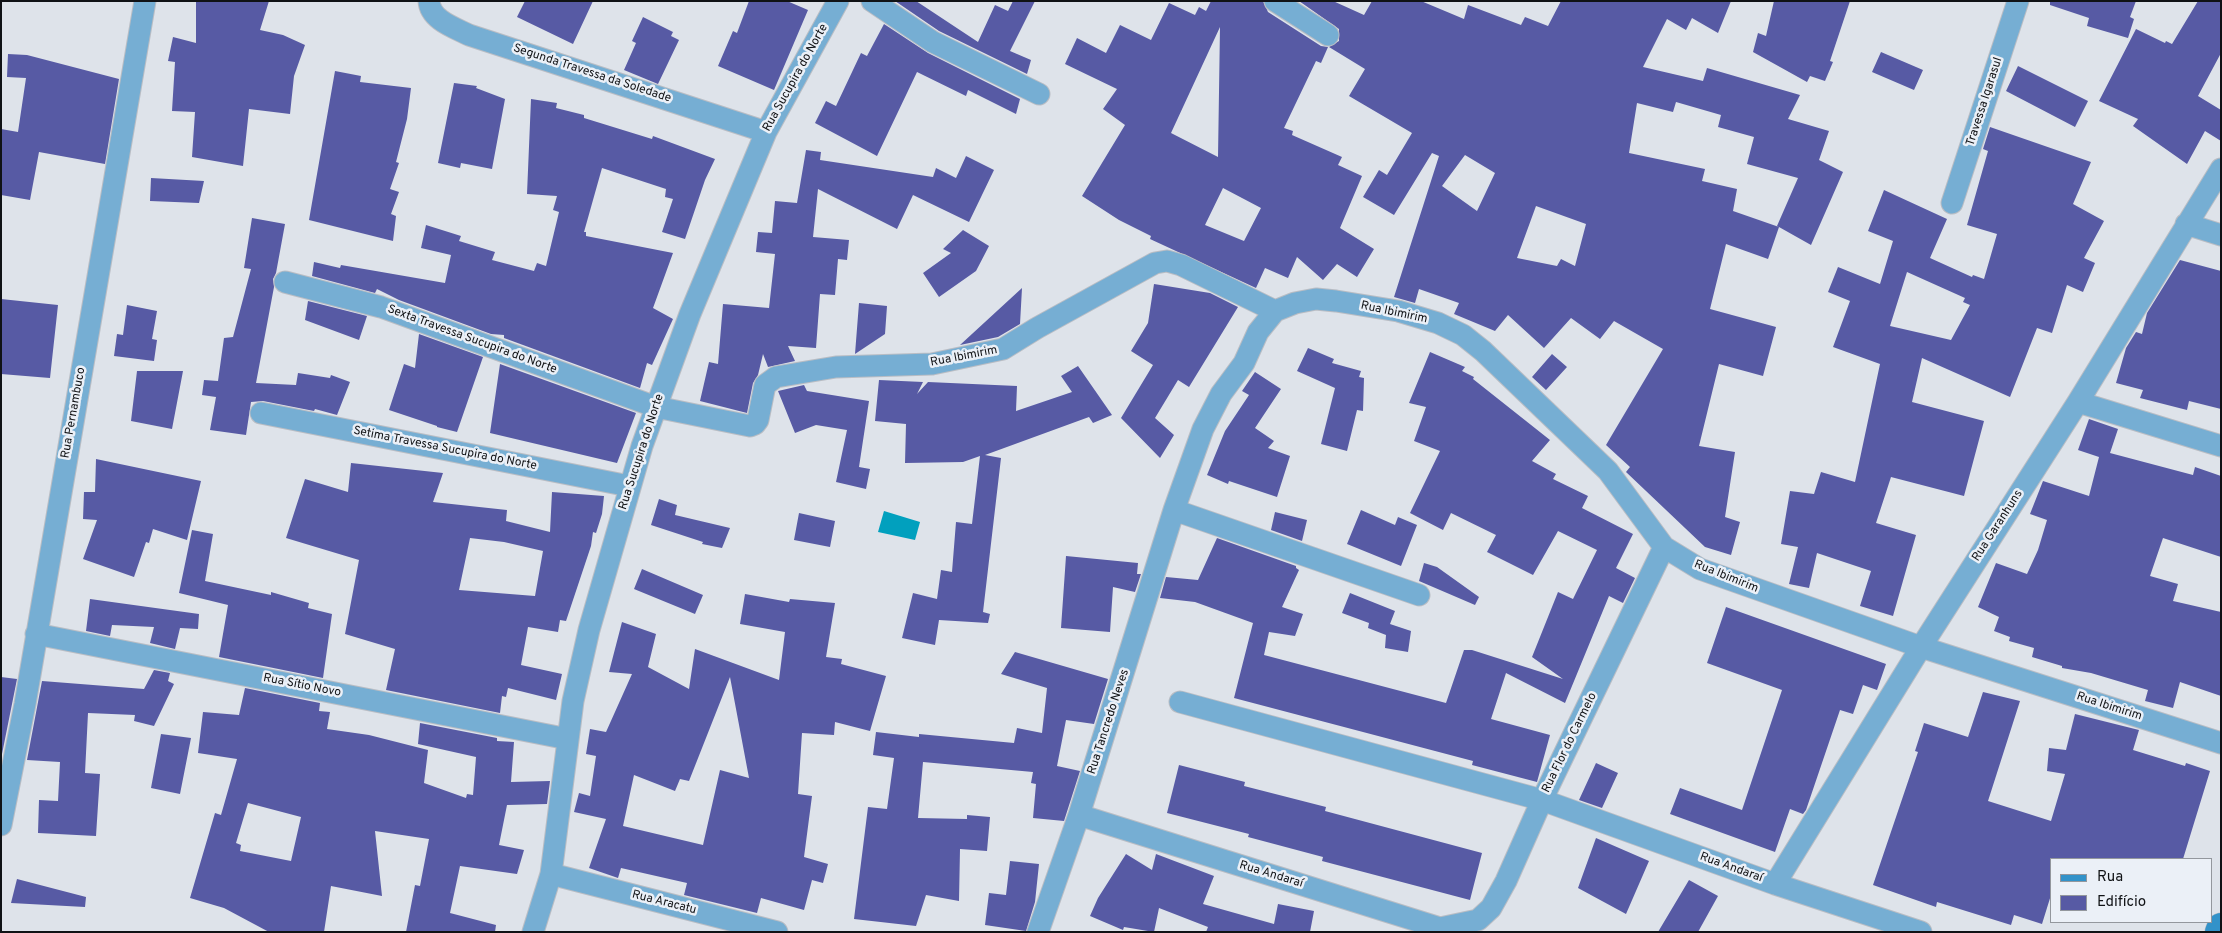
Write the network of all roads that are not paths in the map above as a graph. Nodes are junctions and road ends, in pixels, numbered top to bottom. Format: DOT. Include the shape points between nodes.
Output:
graph roads {
  1 [pos="145,1"];
  2 [pos="429,1"];
  3 [pos="838,1"];
  4 [pos="872,1"];
  5 [pos="1275,1"];
  6 [pos="2018,1"];
  7 [pos="1328,35"];
  8 [pos="1039,94"];
  9 [pos="766,132"];
  10 [pos="2221,168"];
  11 [pos="1952,203"];
  12 [pos="2186,224"];
  13 [pos="2221,235"];
  14 [pos="285,282"];
  15 [pos="1278,310"];
  16 [pos="2078,402"];
  17 [pos="656,407"];
  18 [pos="261,413"];
  19 [pos="2221,446"];
  20 [pos="629,486"];
  21 [pos="1174,510"];
  22 [pos="1664,547"];
  23 [pos="1419,595"];
  24 [pos="36,634"];
  25 [pos="1921,647"];
  26 [pos="1180,702"];
  27 [pos="568,739"];
  28 [pos="2221,743"];
  29 [pos="1542,800"];
  30 [pos="1079,815"];
  31 [pos="1,825"];
  32 [pos="551,874"];
  33 [pos="1776,884"];
  34 [pos="1463,924"];
  35 [pos="2221,927"];
  36 [pos="533,932"];
  37 [pos="778,932"];
  38 [pos="1038,932"];
  39 [pos="1921,932"];
  40 [pos="2219,932"];
  1 -- 24 [label="street, Rua Pernambuco"];
  2 -- 9 [label="street, Segunda Travessa da Soledade" via="434,14 469,35"];
  3 -- 9 [label="street, Rua Sucupira do Norte"];
  4 -- 8 [label="street" via="933,42"];
  5 -- 7 [label="street"];
  6 -- 11 [label="street, Travessa Igarasul"];
  9 -- 17 [label="street, Rua Sucupira do Norte" via="690,314"];
  10 -- 12 [label="street, Rua Garanhuns"];
  12 -- 13 [label="street"];
  12 -- 16 [label="street, Rua Garanhuns"];
  14 -- 17 [label="street, Sexta Travessa Sucupira do Norte" via="389,310"];
  15 -- 17 [label="street, Rua Ibimirim" via="1168,261 1142,268 1003,349 932,364 836,367 776,377 764,385 758,420 750,426"];
  15 -- 21 [label="street, Rua Tancredo Neves" via="1258,332 1244,363 1221,394 1203,429"];
  15 -- 22 [label="street, Rua Ibimirim" via="1316,299 1336,301 1398,311 1438,323 1463,336 1608,471"];
  16 -- 19 [label="street"];
  16 -- 25 [label="street, Rua Garanhuns"];
  17 -- 20 [label="street, Rua Sucupira do Norte"];
  18 -- 20 [label="street, Setima Travessa Sucupira do Norte"];
  20 -- 27 [label="street, Rua Sucupira do Norte" via="589,630"];
  21 -- 23 [label="street"];
  21 -- 30 [label="street, Rua Tancredo Neves"];
  22 -- 25 [label="street, Rua Ibimirim" via="1700,569 1727,580"];
  22 -- 29 [label="street, Rua Flor do Carmelo"];
  24 -- 27 [label="street, Rua Sítio Novo"];
  24 -- 31 [label="street, Rua Pernambuco"];
  25 -- 28 [label="street, Rua Ibimirim"];
  25 -- 33 [label="street, Rua Garanhuns"];
  26 -- 29 [label="street, Rua Andaraí"];
  27 -- 32 [label="street, Rua Sucupira do Norte"];
  29 -- 33 [label="street, Rua Andaraí"];
  29 -- 34 [label="street, Rua Flor do Carmelo" via="1491,908 1478,920"];
  30 -- 34 [label="street, Rua Andaraí" via="1440,928"];
  30 -- 38 [label="street, Rua Tancredo Neves"];
  32 -- 36 [label="street, Rua Sucupira do Norte"];
  32 -- 37 [label="street, Rua Aracatu"];
  33 -- 39 [label="street, Rua Andaraí"];
  35 -- 40 [label="street"];
}
